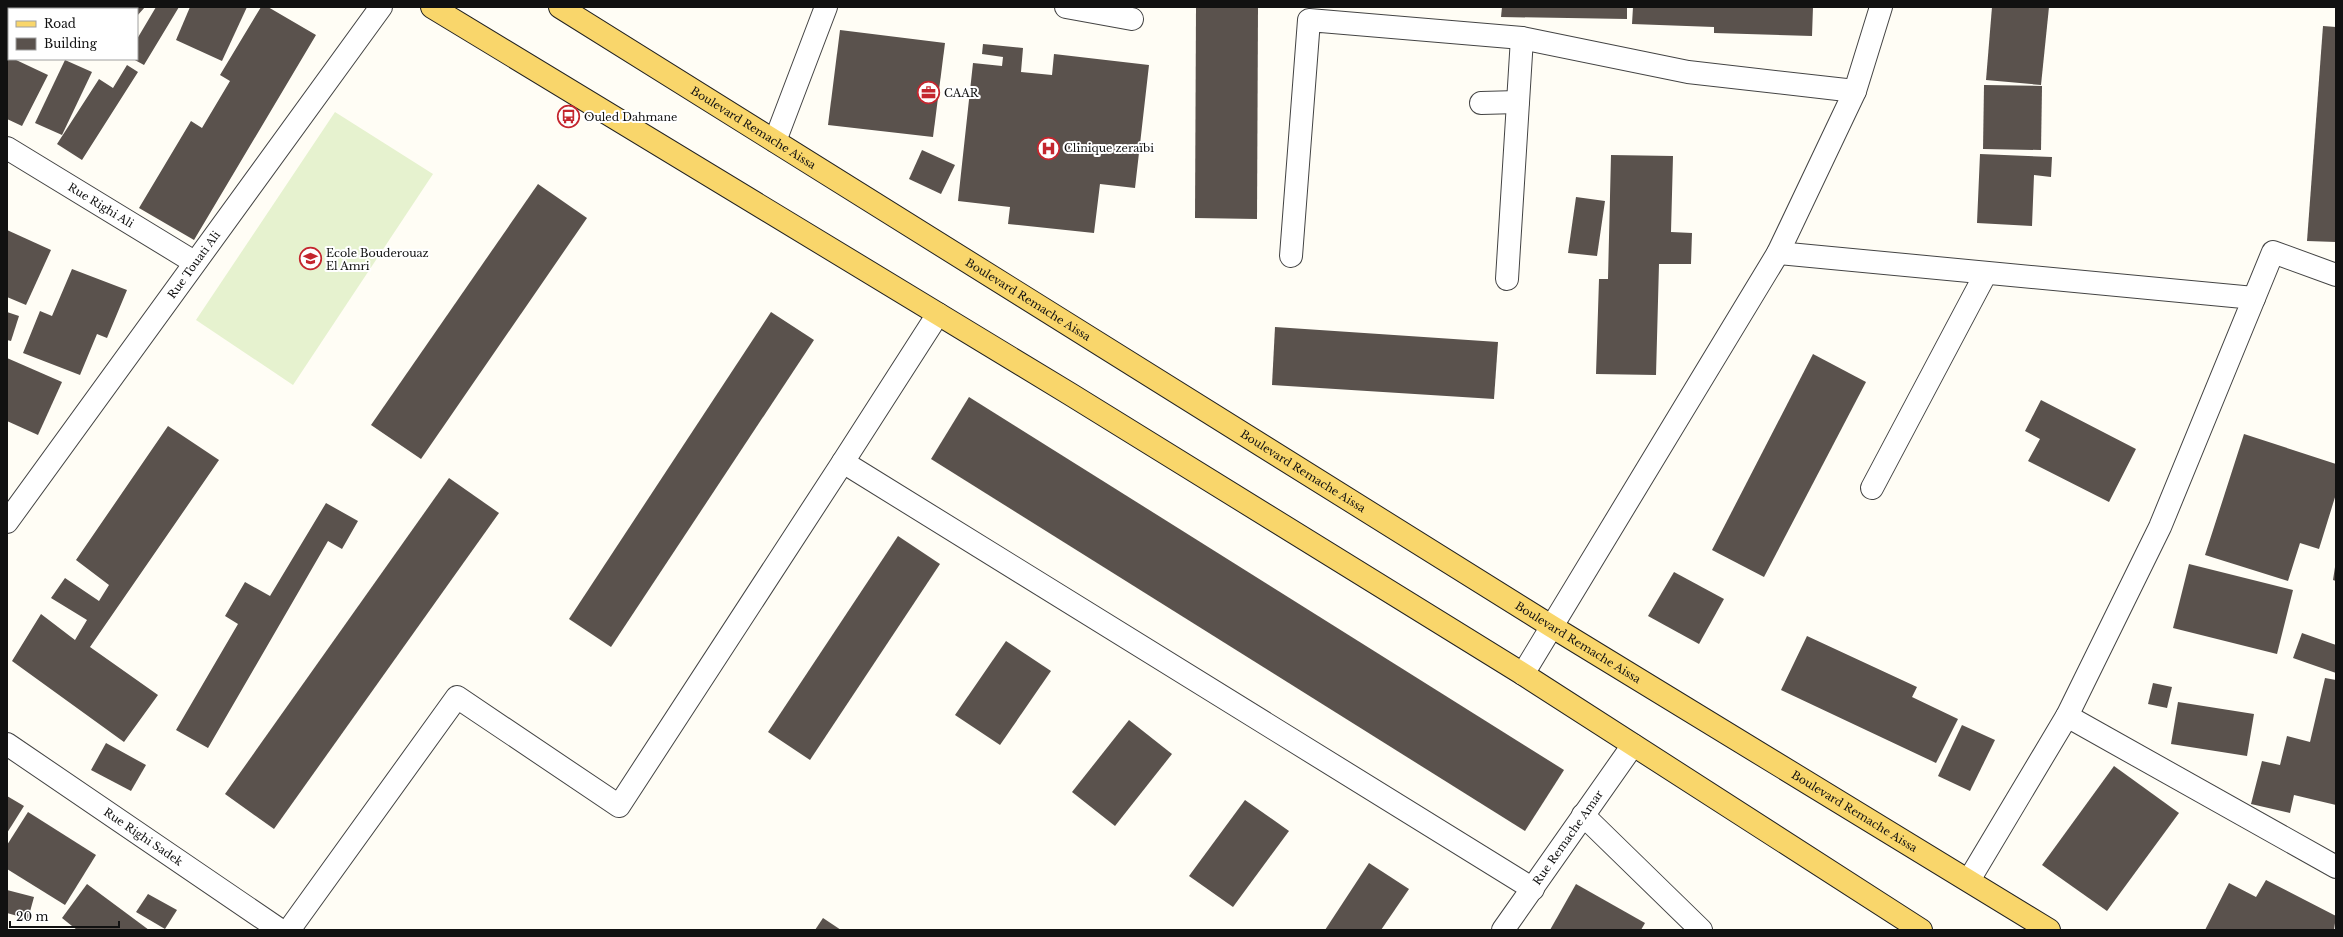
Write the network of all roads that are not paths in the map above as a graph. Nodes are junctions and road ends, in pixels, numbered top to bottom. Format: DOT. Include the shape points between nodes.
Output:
graph roads {
  1 [pos="381,7"];
  2 [pos="432,7"];
  3 [pos="560,7"];
  4 [pos="826,7"];
  5 [pos="1066,7"];
  6 [pos="1882,7"];
  7 [pos="1132,19"];
  8 [pos="1522,38"];
  9 [pos="1854,91"];
  10 [pos="1518,102"];
  11 [pos="1481,103"];
  12 [pos="775,141"];
  13 [pos="7,148"];
  14 [pos="1778,253"];
  15 [pos="1291,256"];
  16 [pos="194,262"];
  17 [pos="1986,273"];
  18 [pos="2336,275"];
  19 [pos="1507,279"];
  20 [pos="2254,298"];
  21 [pos="938,314"];
  22 [pos="843,462"];
  23 [pos="1872,488"];
  24 [pos="7,522"];
  25 [pos="1552,626"];
  26 [pos="1523,674"];
  27 [pos="2067,716"];
  28 [pos="7,744"];
  29 [pos="1632,745"];
  30 [pos="1583,816"];
  31 [pos="2336,867"];
  32 [pos="1969,880"];
  33 [pos="1533,889"];
  34 [pos="280,930"];
  35 [pos="289,930"];
  36 [pos="1502,930"];
  37 [pos="1701,930"];
  38 [pos="1920,930"];
  39 [pos="2050,930"];
  1 -- 16 [label="street, Rue Touati Ali"];
  2 -- 21 [label="main road"];
  3 -- 12 [label="main road, Boulevard Remache Aissa"];
  4 -- 12 [label="street"];
  5 -- 7 [label="street"];
  6 -- 9 [label="street"];
  8 -- 9 [label="street" via="1688,72"];
  8 -- 10 [label="street"];
  8 -- 15 [label="street" via="1309,20"];
  9 -- 14 [label="street"];
  10 -- 11 [label="street"];
  10 -- 19 [label="street"];
  12 -- 25 [label="main road, Boulevard Remache Aissa"];
  13 -- 16 [label="street, Rue Righi Ali"];
  14 -- 17 [label="street"];
  14 -- 25 [label="street"];
  16 -- 24 [label="street, Rue Touati Ali"];
  17 -- 20 [label="street"];
  17 -- 23 [label="street"];
  18 -- 20 [label="street" via="2273,252"];
  20 -- 27 [label="street" via="2160,527"];
  21 -- 22 [label="street"];
  21 -- 26 [label="main road"];
  22 -- 33 [label="street"];
  22 -- 35 [label="street" via="619,806 457,697"];
  25 -- 26 [label="street"];
  25 -- 32 [label="main road, Boulevard Remache Aissa"];
  26 -- 29 [label="main road"];
  27 -- 31 [label="street"];
  27 -- 32 [label="street"];
  28 -- 34 [label="street, Rue Righi Sadek"];
  29 -- 30 [label="street, Rue Remache Amar"];
  29 -- 38 [label="main road"];
  30 -- 33 [label="street, Rue Remache Amar"];
  30 -- 37 [label="street"];
  32 -- 39 [label="main road, Boulevard Remache Aissa"];
  33 -- 36 [label="street, Rue Remache Amar"];
}
